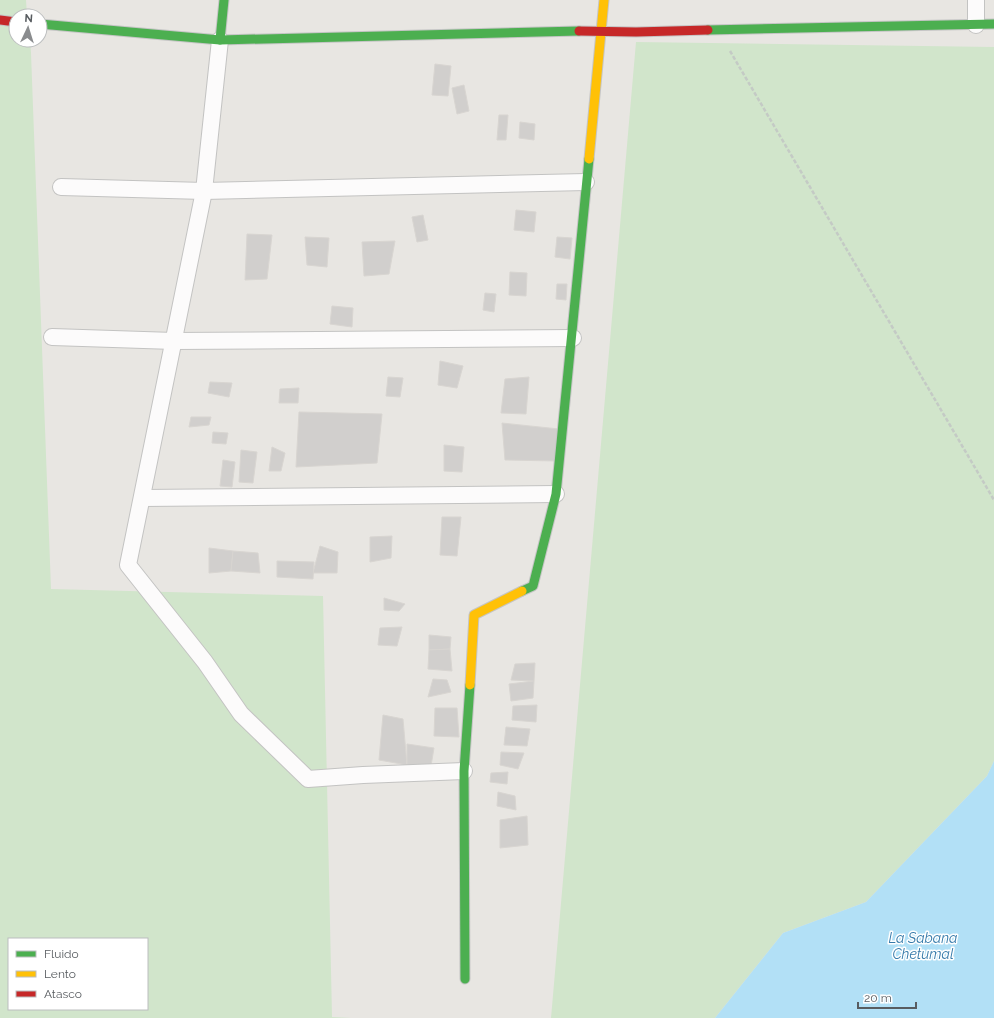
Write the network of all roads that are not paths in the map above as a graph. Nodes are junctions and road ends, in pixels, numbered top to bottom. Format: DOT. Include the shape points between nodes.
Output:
graph roads {
  1 [pos="224,0"];
  2 [pos="604,0"];
  3 [pos="976,0"];
  4 [pos="976,24"];
  5 [pos="994,24"];
  6 [pos="48,25"];
  7 [pos="600,30"];
  8 [pos="220,40"];
  9 [pos="586,182"];
  10 [pos="61,187"];
  11 [pos="204,191"];
  12 [pos="52,338"];
  13 [pos="573,338"];
  14 [pos="174,341"];
  15 [pos="556,494"];
  16 [pos="142,498"];
  17 [pos="464,771"];
  18 [pos="465,979"];
  1 -- 8 [label="street"];
  2 -- 7 [label="street"];
  3 -- 4 [label="street"];
  4 -- 5 [label="street"];
  4 -- 7 [label="street" via="636,32"];
  6 -- 8 [label="street"];
  7 -- 8 [label="street"];
  7 -- 9 [label="street"];
  8 -- 11 [label="street"];
  9 -- 11 [label="street"];
  9 -- 13 [label="street"];
  10 -- 11 [label="street"];
  11 -- 14 [label="street"];
  12 -- 14 [label="street"];
  13 -- 14 [label="street"];
  13 -- 15 [label="street"];
  14 -- 16 [label="street"];
  15 -- 16 [label="street"];
  15 -- 17 [label="street" via="533,586 474,615"];
  16 -- 17 [label="street" via="128,565 205,662 241,714 308,779 362,774"];
  17 -- 18 [label="street"];
}
